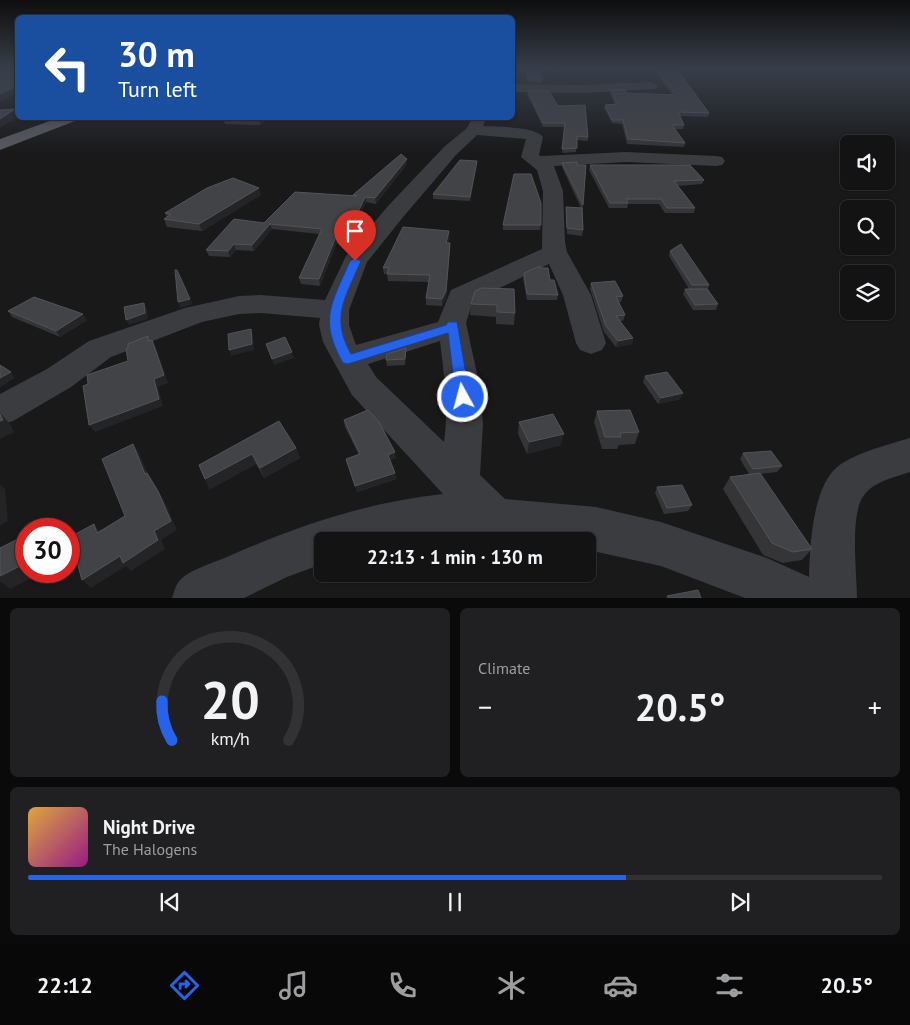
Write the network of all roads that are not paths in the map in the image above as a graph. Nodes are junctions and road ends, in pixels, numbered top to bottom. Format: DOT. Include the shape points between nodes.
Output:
graph roads {
  1 [pos="65,120"];
  2 [pos="476,124"];
  3 [pos="1,144"];
  4 [pos="716,161"];
  5 [pos="538,162"];
  6 [pos="555,252"];
  7 [pos="335,310"];
  8 [pos="452,324"];
  9 [pos="590,343"];
  10 [pos="348,359"];
  11 [pos="0,411"];
  12 [pos="910,454"];
  13 [pos="459,482"];
  14 [pos="494,518"];
  15 [pos="196,598"];
  16 [pos="801,598"];
  17 [pos="833,598"];
  1 -- 3 [label="main road"];
  2 -- 5 [label="street" via="534,136 530,157"];
  2 -- 7 [label="street" via="355,261"];
  4 -- 5 [label="street" via="626,157"];
  5 -- 6 [label="street" via="545,167 553,191"];
  6 -- 8 [label="street" via="461,296"];
  6 -- 9 [label="street" via="577,295"];
  7 -- 10 [label="street" via="338,342"];
  7 -- 11 [label="street" via="260,304 195,314 100,349 59,378"];
  8 -- 10 [label="street" via="450,328"];
  8 -- 13 [label="street" via="466,424"];
  10 -- 13 [label="street" via="364,386"];
  12 -- 17 [label="street" via="851,480 841,496 835,520"];
  13 -- 14 [label="street"];
  14 -- 15 [label="street" via="443,514 402,519 336,536 276,558"];
  14 -- 16 [label="street" via="596,529 661,544 767,582"];
}
